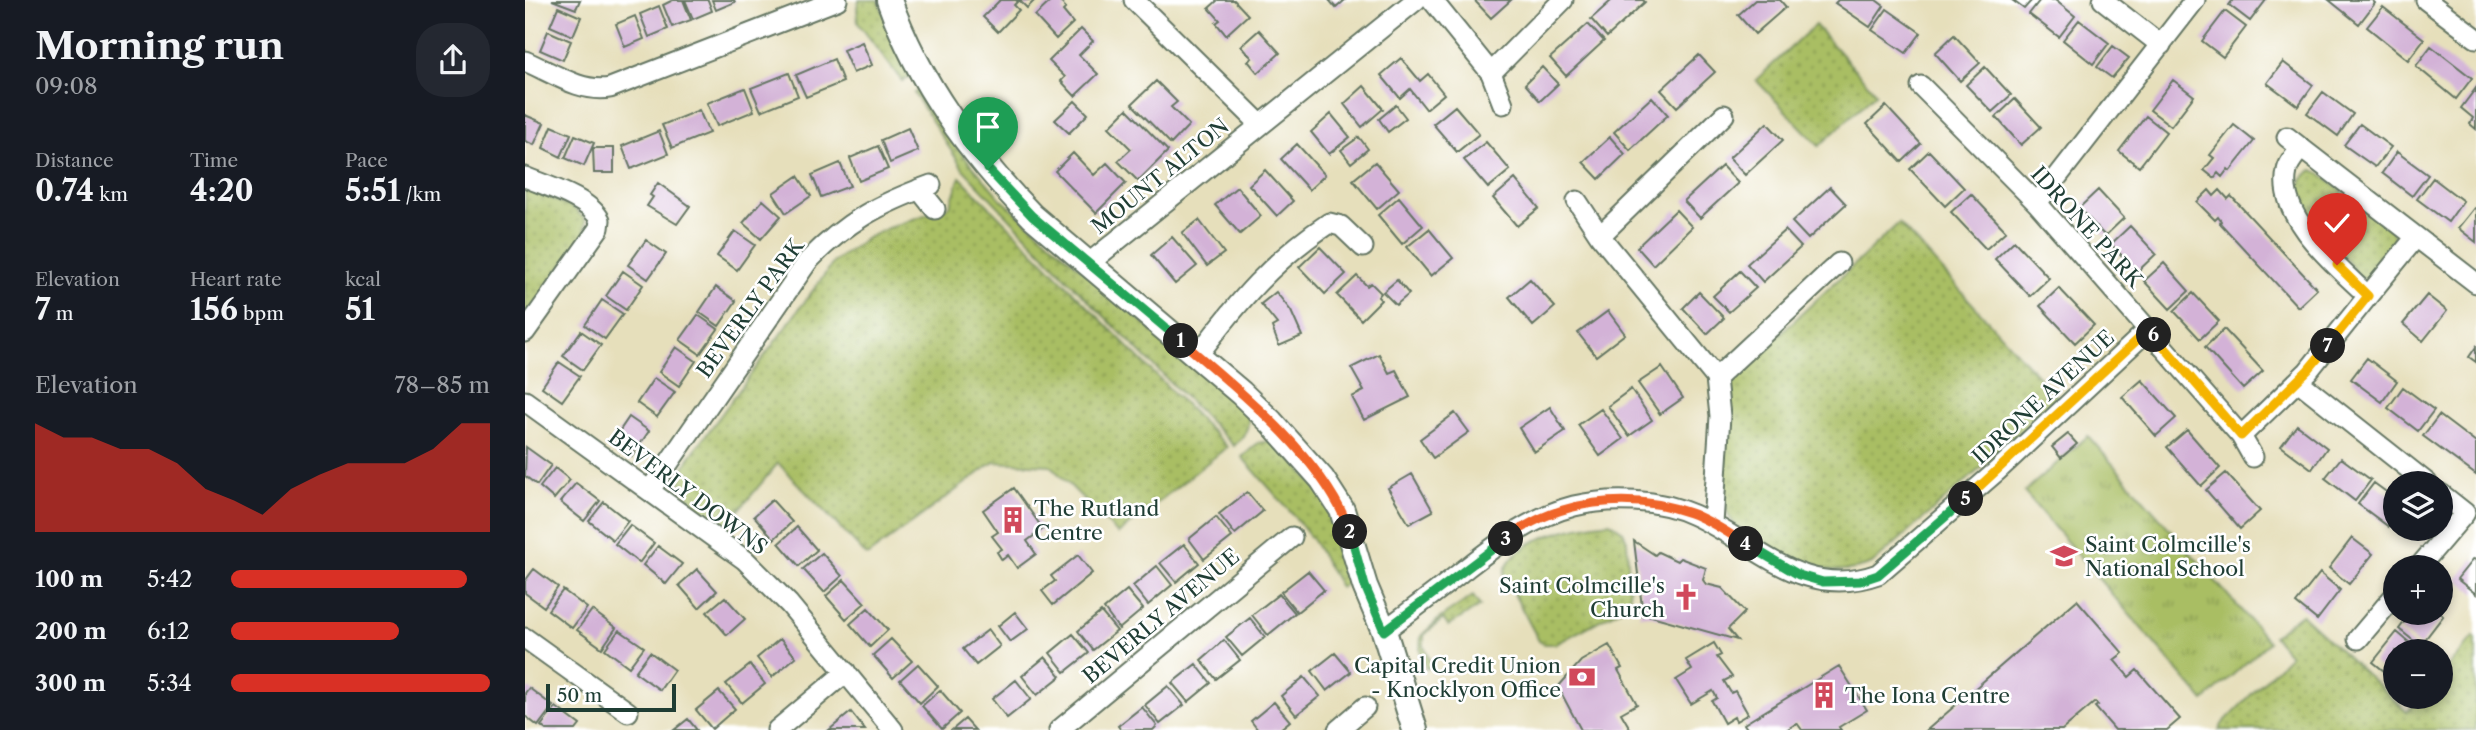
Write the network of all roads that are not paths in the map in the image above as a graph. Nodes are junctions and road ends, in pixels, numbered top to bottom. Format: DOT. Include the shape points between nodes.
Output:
graph roads {
  1 [pos="837,0"];
  2 [pos="889,0"];
  3 [pos="1134,0"];
  4 [pos="1416,0"];
  5 [pos="1432,0"];
  6 [pos="1563,0"];
  7 [pos="2103,0"];
  8 [pos="2195,0"];
  9 [pos="2426,0"];
  10 [pos="2476,38"];
  11 [pos="2161,45"];
  12 [pos="525,61"];
  13 [pos="1491,73"];
  14 [pos="1921,86"];
  15 [pos="1503,104"];
  16 [pos="1724,115"];
  17 [pos="1260,124"];
  18 [pos="525,177"];
  19 [pos="1577,201"];
  20 [pos="2037,203"];
  21 [pos="935,209"];
  22 [pos="1600,236"];
  23 [pos="2416,237"];
  24 [pos="1363,247"];
  25 [pos="1839,263"];
  26 [pos="1088,264"];
  27 [pos="2476,282"];
  28 [pos="2368,296"];
  29 [pos="2149,329"];
  30 [pos="525,332"];
  31 [pos="1198,355"];
  32 [pos="1716,378"];
  33 [pos="2298,381"];
  34 [pos="525,401"];
  35 [pos="2241,436"];
  36 [pos="2253,457"];
  37 [pos="2412,471"];
  38 [pos="650,489"];
  39 [pos="2453,503"];
  40 [pos="2471,517"];
  41 [pos="1713,524"];
  42 [pos="1292,537"];
  43 [pos="2431,555"];
  44 [pos="2383,609"];
  45 [pos="1384,631"];
  46 [pos="525,638"];
  47 [pos="2358,639"];
  48 [pos="845,672"];
  49 [pos="1365,707"];
  50 [pos="628,712"];
  51 [pos="777,730"];
  52 [pos="893,730"];
  53 [pos="1059,730"];
  54 [pos="1338,730"];
  55 [pos="1415,730"];
  1 -- 12 [label="street" via="610,88 587,88"];
  2 -- 26 [label="street" via="918,65 960,135 1032,216"];
  3 -- 17 [label="street, MOUNT ALTON"];
  4 -- 17 [label="street, MOUNT ALTON"];
  5 -- 13 [label="street"];
  6 -- 13 [label="street"];
  7 -- 11 [label="street"];
  8 -- 11 [label="street"];
  9 -- 10 [label="street"];
  11 -- 20 [label="street"];
  13 -- 15 [label="street"];
  14 -- 20 [label="street, IDRONE PARK"];
  16 -- 22 [label="street"];
  17 -- 26 [label="street, MOUNT ALTON"];
  18 -- 30 [label="street" via="591,208 600,220 599,228"];
  19 -- 22 [label="street"];
  20 -- 29 [label="street, IDRONE PARK"];
  21 -- 38 [label="street, BEVERLY PARK" via="925,187 860,216 831,238 808,261"];
  22 -- 32 [label="street"];
  23 -- 27 [label="street"];
  23 -- 28 [label="street"];
  23 -- 28 [label="street" via="2294,142 2285,186 2291,209 2310,237"];
  24 -- 31 [label="street" via="1341,226 1329,223 1300,242 1247,291"];
  25 -- 32 [label="street"];
  26 -- 31 [label="street"];
  28 -- 33 [label="street"];
  29 -- 35 [label="street, IDRONE PARK"];
  29 -- 41 [label="street, IDRONE AVENUE" via="1878,575 1860,581 1823,582 1799,575"];
  31 -- 45 [label="street" via="1271,422 1337,500"];
  32 -- 41 [label="street" via="1720,416"];
  33 -- 35 [label="street"];
  33 -- 37 [label="street"];
  34 -- 38 [label="street, BEVERLY DOWNS"];
  35 -- 36 [label="street, IDRONE PARK"];
  38 -- 48 [label="street, BEVERLY DOWNS" via="766,579"];
  39 -- 40 [label="street"];
  40 -- 43 [label="street"];
  41 -- 45 [label="street, IDRONE AVENUE" via="1664,505 1621,500 1574,506 1520,528"];
  42 -- 53 [label="street, BEVERLY AVENUE"];
  44 -- 47 [label="street"];
  45 -- 55 [label="street"];
  46 -- 50 [label="street"];
  48 -- 51 [label="street"];
  48 -- 52 [label="street, BEVERLY DOWNS"];
  49 -- 54 [label="street"];
}
